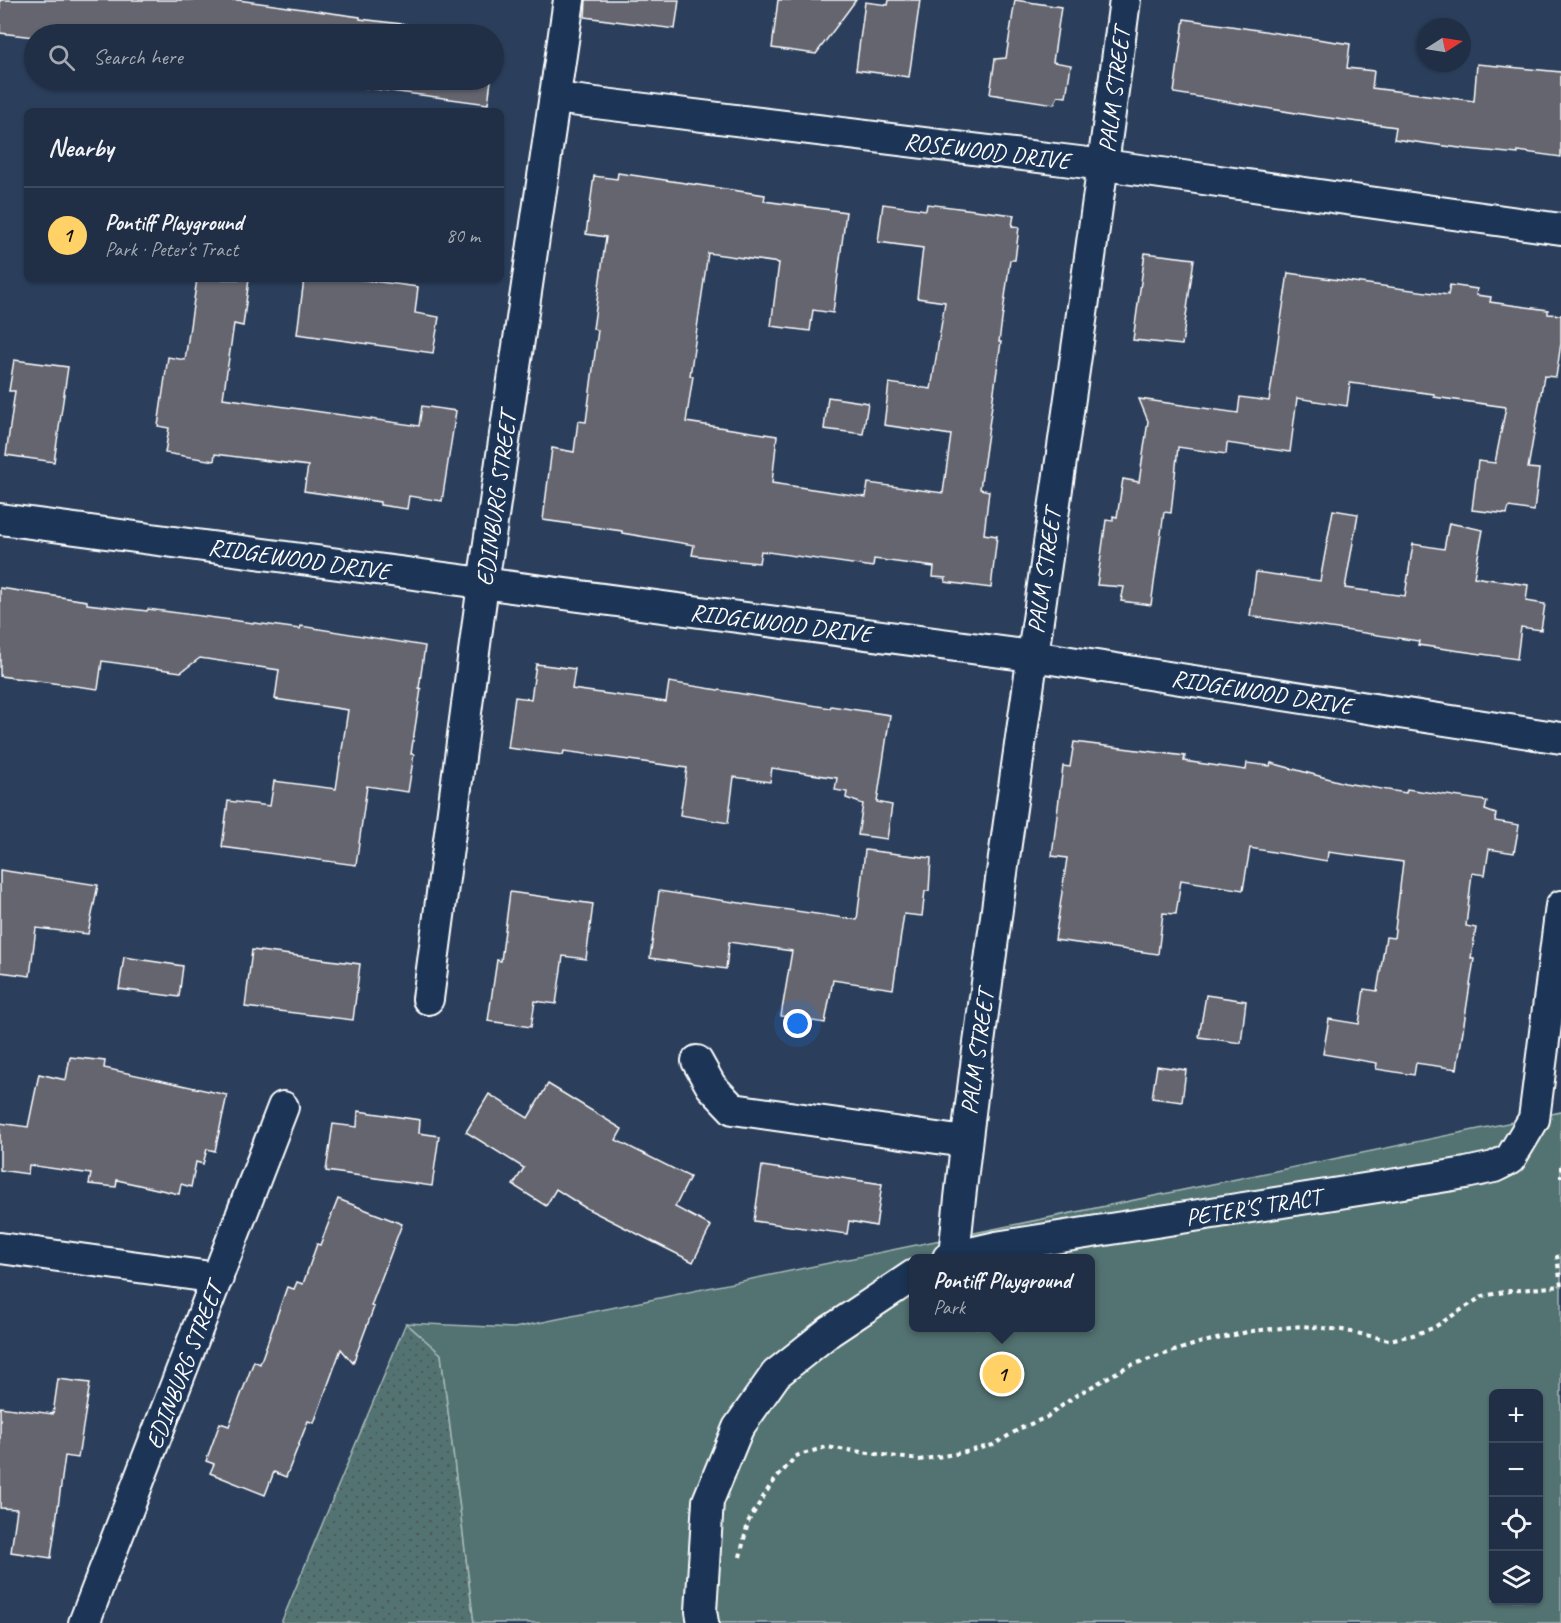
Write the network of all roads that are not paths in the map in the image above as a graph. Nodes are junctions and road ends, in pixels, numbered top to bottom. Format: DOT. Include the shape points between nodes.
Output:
graph roads {
  1 [pos="569,0"];
  2 [pos="1125,0"];
  3 [pos="555,98"];
  4 [pos="1104,165"];
  5 [pos="1561,229"];
  6 [pos="0,519"];
  7 [pos="483,584"];
  8 [pos="1032,656"];
  9 [pos="1561,738"];
  10 [pos="1561,906"];
  11 [pos="428,999"];
  12 [pos="697,1061"];
  13 [pos="282,1107"];
  14 [pos="965,1142"];
  15 [pos="0,1248"];
  16 [pos="951,1254"];
  17 [pos="964,1254"];
  18 [pos="218,1278"];
  19 [pos="909,1278"];
  20 [pos="84,1623"];
  21 [pos="703,1623"];
  1 -- 3 [label="street, EDINBURG STREET"];
  2 -- 4 [label="street, PALM STREET"];
  3 -- 4 [label="street, ROSEWOOD DRIVE"];
  3 -- 7 [label="street, EDINBURG STREET"];
  4 -- 5 [label="street, ROSEWOOD DRIVE"];
  4 -- 8 [label="street, PALM STREET"];
  6 -- 7 [label="street, RIDGEWOOD DRIVE"];
  7 -- 8 [label="street, RIDGEWOOD DRIVE"];
  7 -- 11 [label="street, EDINBURG STREET"];
  8 -- 9 [label="street, RIDGEWOOD DRIVE"];
  8 -- 14 [label="street, PALM STREET"];
  10 -- 17 [label="street, PETER'S TRACT" via="1534,1119 1510,1159 1494,1167"];
  12 -- 14 [label="street, PALM STREET" via="711,1086 733,1109"];
  13 -- 18 [label="street, EDINBURG STREET"];
  14 -- 16 [label="street, PALM STREET"];
  15 -- 18 [label="street"];
  18 -- 20 [label="street, EDINBURG STREET"];
  19 -- 21 [label="street" via="830,1330 776,1374 738,1428 708,1501"];
}
